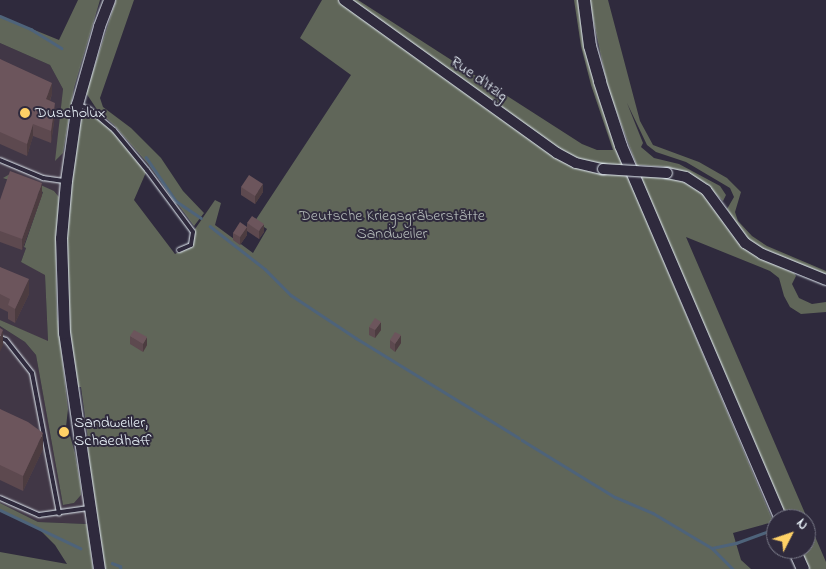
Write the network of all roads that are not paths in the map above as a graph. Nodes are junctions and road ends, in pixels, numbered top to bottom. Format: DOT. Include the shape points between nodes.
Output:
graph roads {
  1 [pos="109,0"];
  2 [pos="344,0"];
  3 [pos="584,0"];
  4 [pos="77,104"];
  5 [pos="0,160"];
  6 [pos="66,181"];
  7 [pos="179,250"];
  8 [pos="826,280"];
  9 [pos="0,338"];
  10 [pos="35,432"];
  11 [pos="44,436"];
  12 [pos="0,498"];
  13 [pos="91,508"];
  14 [pos="777,509"];
  15 [pos="59,513"];
  16 [pos="99,569"];
  1 -- 4 [label="main road"];
  2 -- 8 [label="street, Rue d'Itzig, bridge" via="557,153 576,163 603,169 686,177 706,190 732,228 754,248"];
  3 -- 14 [label="main road" via="590,46 623,152"];
  4 -- 6 [label="main road"];
  4 -- 7 [label="lane" via="89,109 114,130 193,232 191,245"];
  5 -- 6 [label="lane" via="43,178"];
  6 -- 13 [label="main road" via="61,238 64,333"];
  9 -- 11 [label="lane" via="6,340 32,373"];
  10 -- 11 [label="lane"];
  11 -- 15 [label="lane"];
  12 -- 15 [label="lane" via="39,515"];
  13 -- 15 [label="lane"];
  13 -- 16 [label="main road"];
}
